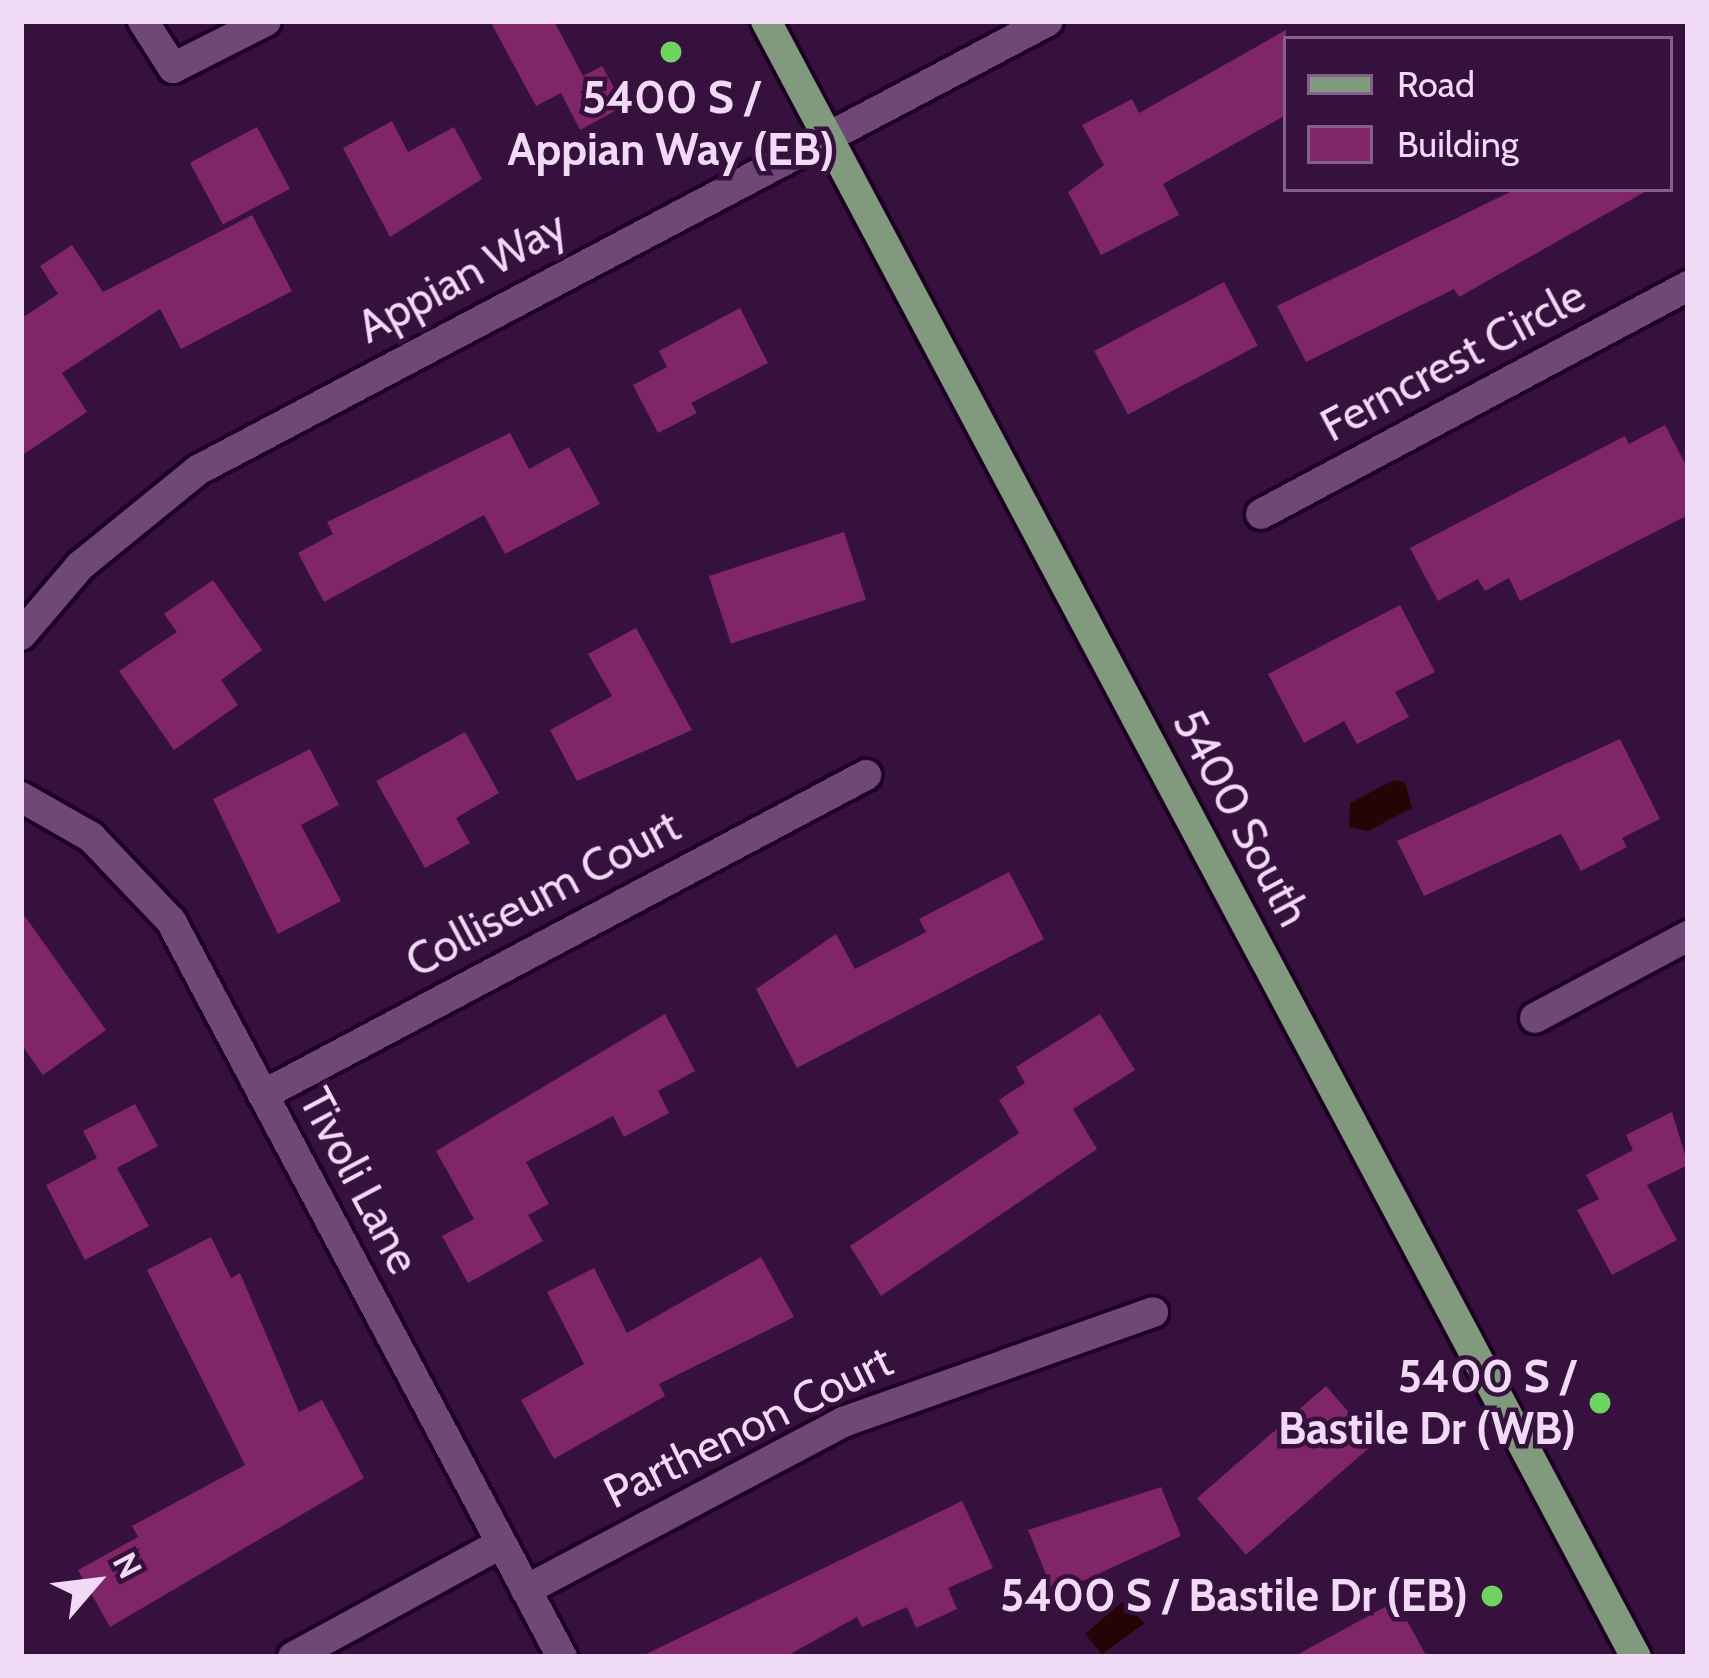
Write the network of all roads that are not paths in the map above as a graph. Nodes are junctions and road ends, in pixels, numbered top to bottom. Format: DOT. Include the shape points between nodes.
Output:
graph roads {
  1 [pos="142,21"];
  2 [pos="266,21"];
  3 [pos="766,21"];
  4 [pos="1048,21"];
  5 [pos="825,133"];
  6 [pos="1688,286"];
  7 [pos="1261,514"];
  8 [pos="21,634"];
  9 [pos="866,775"];
  10 [pos="21,797"];
  11 [pos="1688,936"];
  12 [pos="1534,1018"];
  13 [pos="263,1095"];
  14 [pos="1153,1312"];
  15 [pos="500,1544"];
  16 [pos="526,1591"];
  17 [pos="292,1657"];
  18 [pos="562,1657"];
  19 [pos="1636,1657"];
  1 -- 2 [label="street" via="173,68"];
  3 -- 5 [label="main road, 5400 South"];
  4 -- 5 [label="street, Appian Way"];
  5 -- 8 [label="street, Appian Way" via="198,470 80,566"];
  5 -- 19 [label="main road, 5400 South"];
  6 -- 7 [label="street, Ferncrest Circle"];
  9 -- 13 [label="street, Colliseum Court"];
  10 -- 13 [label="street, Tivoli Lane" via="91,837 142,883 192,956"];
  11 -- 12 [label="street"];
  13 -- 15 [label="street, Tivoli Lane"];
  14 -- 16 [label="street, Parthenon Court" via="843,1422"];
  15 -- 16 [label="street, Tivoli Lane"];
  15 -- 17 [label="street"];
  16 -- 18 [label="street, Tivoli Lane"];
}
